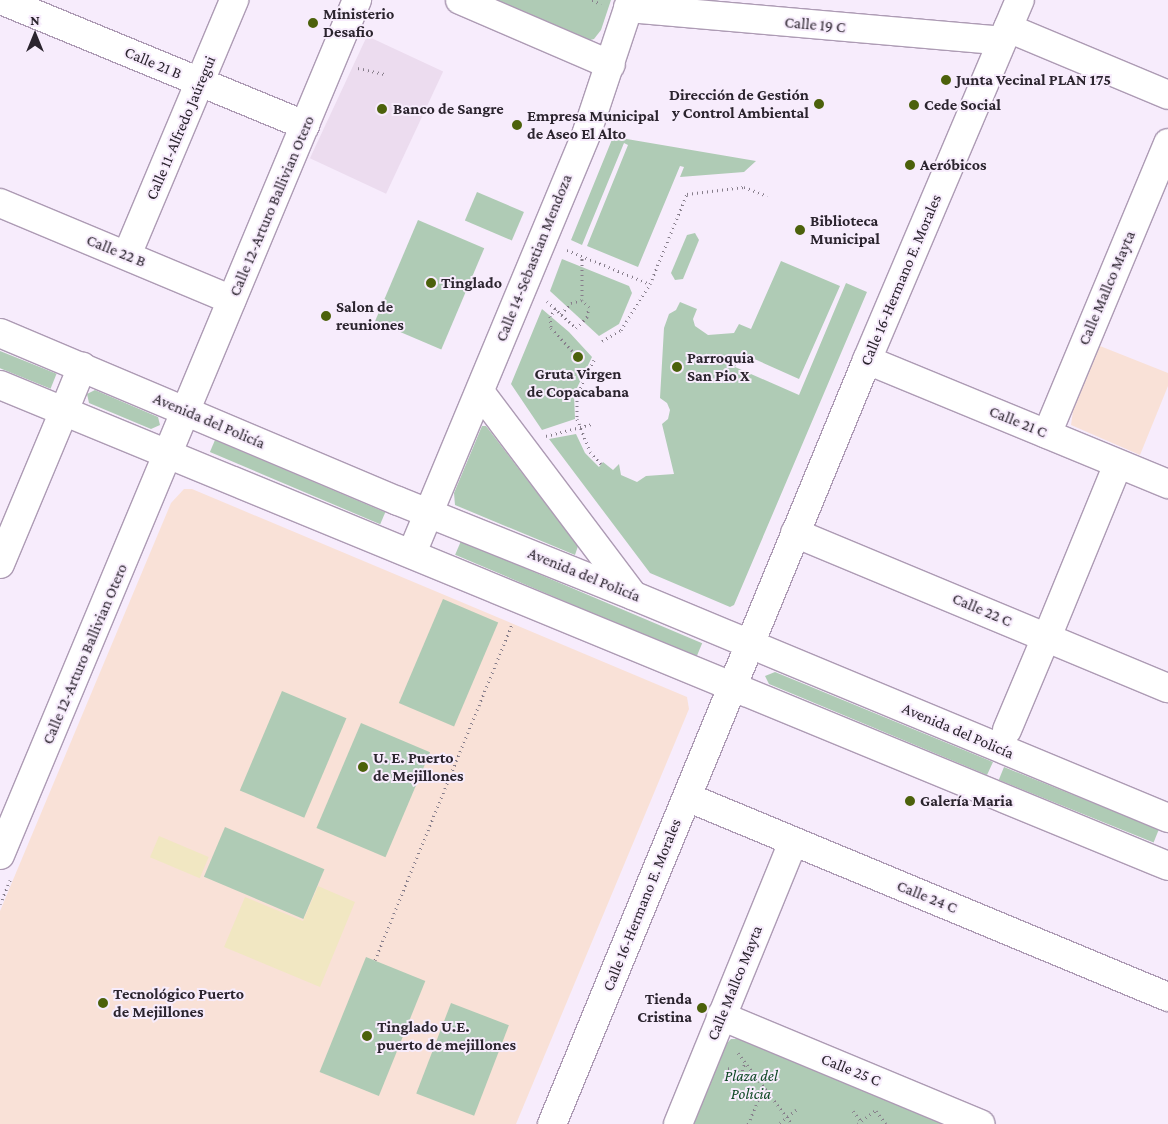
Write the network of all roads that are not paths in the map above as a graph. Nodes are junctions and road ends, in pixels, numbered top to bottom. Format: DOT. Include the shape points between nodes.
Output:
graph roads {
  1 [pos="1,0"];
  2 [pos="234,0"];
  3 [pos="357,0"];
  4 [pos="460,0"];
  5 [pos="1020,0"];
  6 [pos="629,4"];
  7 [pos="30,6"];
  8 [pos="1005,34"];
  9 [pos="611,65"];
  10 [pos="200,83"];
  11 [pos="1168,95"];
  12 [pos="305,125"];
  13 [pos="1168,143"];
  14 [pos="0,203"];
  15 [pos="127,255"];
  16 [pos="232,300"];
  17 [pos="0,333"];
  18 [pos="867,360"];
  19 [pos="82,367"];
  20 [pos="0,385"];
  21 [pos="480,392"];
  22 [pos="64,411"];
  23 [pos="186,412"];
  24 [pos="1047,434"];
  25 [pos="170,454"];
  26 [pos="1113,476"];
  27 [pos="1168,484"];
  28 [pos="429,513"];
  29 [pos="9,516"];
  30 [pos="795,533"];
  31 [pos="412,553"];
  32 [pos="0,564"];
  33 [pos="632,595"];
  34 [pos="749,644"];
  35 [pos="732,686"];
  36 [pos="1168,688"];
  37 [pos="1007,730"];
  38 [pos="686,797"];
  39 [pos="1168,818"];
  40 [pos="793,842"];
  41 [pos="0,855"];
  42 [pos="1168,866"];
  43 [pos="1168,997"];
  44 [pos="721,1016"];
  45 [pos="552,1124"];
  46 [pos="678,1124"];
  47 [pos="980,1124"];
  1 -- 7 [label="street, Calle 21 B"];
  2 -- 10 [label="street, Calle 11-Alfredo Jaúregui"];
  3 -- 12 [label="street, Calle 12-Arturo Ballivian Otero"];
  4 -- 9 [label="street"];
  5 -- 8 [label="street, Calle 16-Hermano E. Morales"];
  6 -- 8 [label="street, Calle 19 C"];
  6 -- 9 [label="street, Calle 14-Sebastian Mendoza"];
  7 -- 10 [label="street, Calle 21 B"];
  8 -- 11 [label="street, Calle 19 C"];
  8 -- 18 [label="street, Calle 16-Hermano E. Morales"];
  9 -- 21 [label="street, Calle 14-Sebastian Mendoza" via="587,132"];
  10 -- 12 [label="street, Calle 21 B"];
  10 -- 15 [label="street, Calle 11-Alfredo Jaúregui"];
  12 -- 16 [label="street, Calle 12-Arturo Ballivian Otero"];
  13 -- 24 [label="street, Calle Mallco Mayta"];
  14 -- 15 [label="street, Calle 22 B"];
  15 -- 16 [label="street, Calle 22 B"];
  16 -- 23 [label="street, Calle 12-Arturo Ballivian Otero"];
  17 -- 19 [label="street, Avenida del Policía"];
  18 -- 24 [label="street, Calle 21 C"];
  18 -- 30 [label="street, Calle 16-Hermano E. Morales"];
  19 -- 22 [label="street"];
  19 -- 23 [label="street, Avenida del Policía"];
  20 -- 22 [label="street"];
  21 -- 28 [label="street, Calle 14-Sebastian Mendoza"];
  21 -- 33 [label="street"];
  22 -- 25 [label="street"];
  22 -- 29 [label="street"];
  23 -- 25 [label="street, Calle 12-Arturo Ballivian Otero"];
  23 -- 28 [label="street, Avenida del Policía"];
  24 -- 27 [label="street, Calle 21 C"];
  25 -- 31 [label="street"];
  25 -- 41 [label="street, Calle 12-Arturo Ballivian Otero"];
  26 -- 37 [label="street"];
  28 -- 31 [label="street, Calle 14-Sebastian Mendoza"];
  28 -- 33 [label="street, Avenida del Policía"];
  29 -- 32 [label="street"];
  30 -- 34 [label="street, Calle 16-Hermano E. Morales"];
  30 -- 36 [label="street, Calle 22 C"];
  31 -- 35 [label="street"];
  33 -- 34 [label="street, Avenida del Policía"];
  34 -- 35 [label="street, Calle 16-Hermano E. Morales"];
  34 -- 39 [label="street, Avenida del Policía"];
  35 -- 38 [label="street, Calle 16-Hermano E. Morales"];
  35 -- 42 [label="street"];
  38 -- 40 [label="street, Calle 24 C"];
  38 -- 45 [label="street, Calle 16-Hermano E. Morales"];
  40 -- 43 [label="street, Calle 24 C"];
  40 -- 44 [label="street, Calle Mallco Mayta"];
  44 -- 46 [label="street, Calle Mallco Mayta"];
  44 -- 47 [label="street, Calle 25 C"];
}
